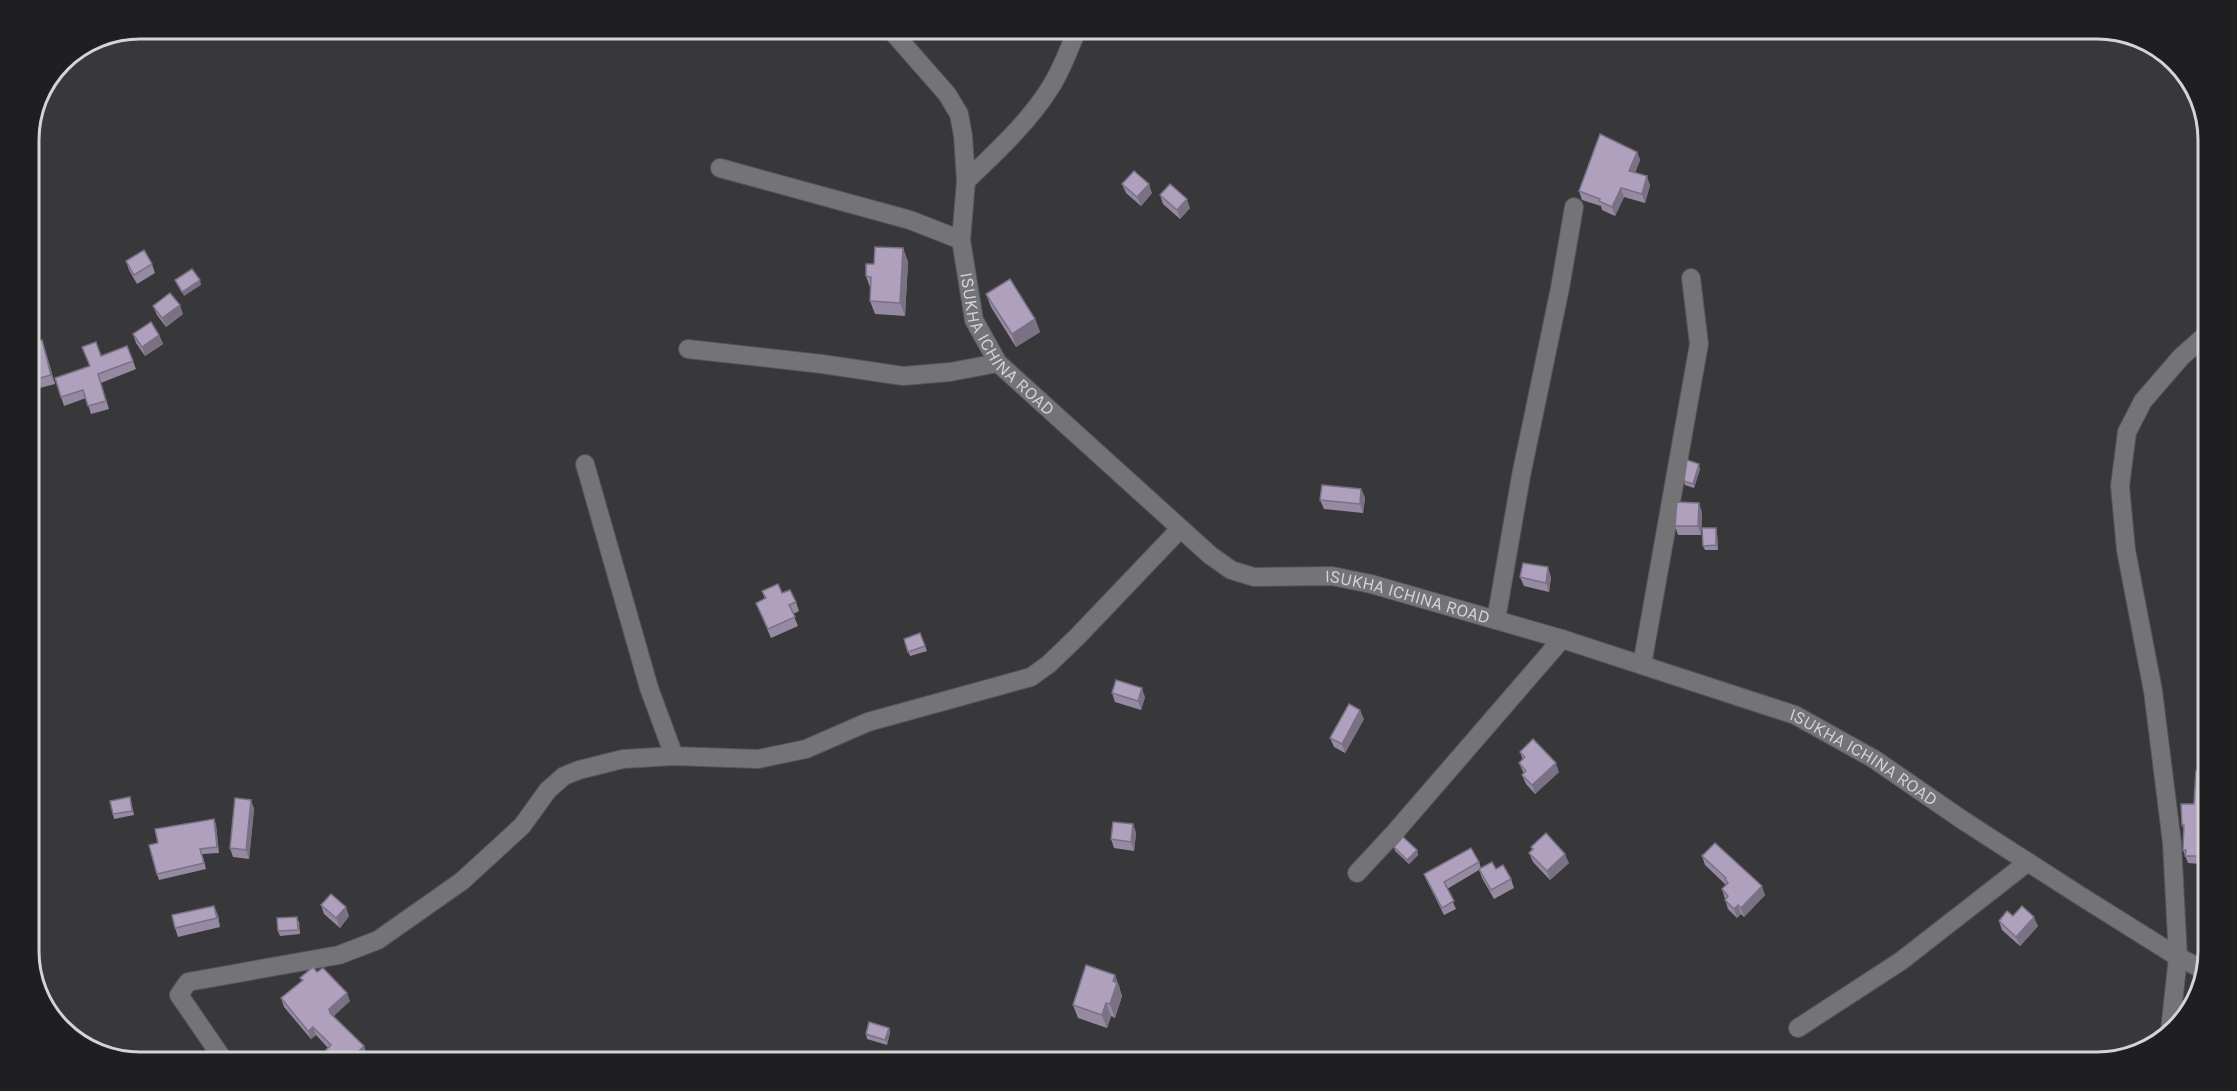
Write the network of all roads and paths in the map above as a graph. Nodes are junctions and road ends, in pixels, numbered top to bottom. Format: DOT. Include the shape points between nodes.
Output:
graph roads {
  1 [pos="899,39"];
  2 [pos="1073,39"];
  3 [pos="720,168"];
  4 [pos="966,181"];
  5 [pos="1574,207"];
  6 [pos="961,240"];
  7 [pos="1691,278"];
  8 [pos="2198,342"];
  9 [pos="688,349"];
  10 [pos="998,363"];
  11 [pos="585,464"];
  12 [pos="1180,530"];
  13 [pos="1496,620"];
  14 [pos="1562,639"];
  15 [pos="1642,665"];
  16 [pos="674,756"];
  17 [pos="2028,862"];
  18 [pos="1357,873"];
  19 [pos="2178,957"];
  20 [pos="2197,966"];
  21 [pos="2171,1018"];
  22 [pos="1798,1028"];
  23 [pos="218,1052"];
  1 -- 4 [label="street, ISUKHA ICHINA ROAD" via="947,94 959,114"];
  2 -- 4 [label="street" via="1043,98 1006,143"];
  3 -- 6 [label="street" via="910,220"];
  4 -- 6 [label="street, ISUKHA ICHINA ROAD"];
  5 -- 13 [label="street"];
  6 -- 10 [label="street, ISUKHA ICHINA ROAD" via="974,320"];
  7 -- 15 [label="street" via="1699,344"];
  8 -- 19 [label="street" via="2143,401 2127,432 2120,486 2126,550 2153,691 2172,843"];
  9 -- 10 [label="street" via="903,376"];
  10 -- 12 [label="street, ISUKHA ICHINA ROAD"];
  11 -- 16 [label="street" via="649,688"];
  12 -- 13 [label="street, ISUKHA ICHINA ROAD" via="1231,570 1254,577 1332,576"];
  12 -- 16 [label="street" via="1077,637 1031,677 868,722 806,749 758,759"];
  13 -- 14 [label="street, ISUKHA ICHINA ROAD"];
  14 -- 15 [label="street, ISUKHA ICHINA ROAD"];
  14 -- 18 [label="street"];
  15 -- 17 [label="street, ISUKHA ICHINA ROAD" via="1795,715 1874,759"];
  16 -- 23 [label="street" via="623,759 564,776 548,790 522,826 462,881 378,940 339,955 188,982 178,995"];
  17 -- 19 [label="street, ISUKHA ICHINA ROAD"];
  17 -- 22 [label="street" via="1901,961"];
  19 -- 20 [label="street, ISUKHA ICHINA ROAD"];
  19 -- 21 [label="street"];
}
